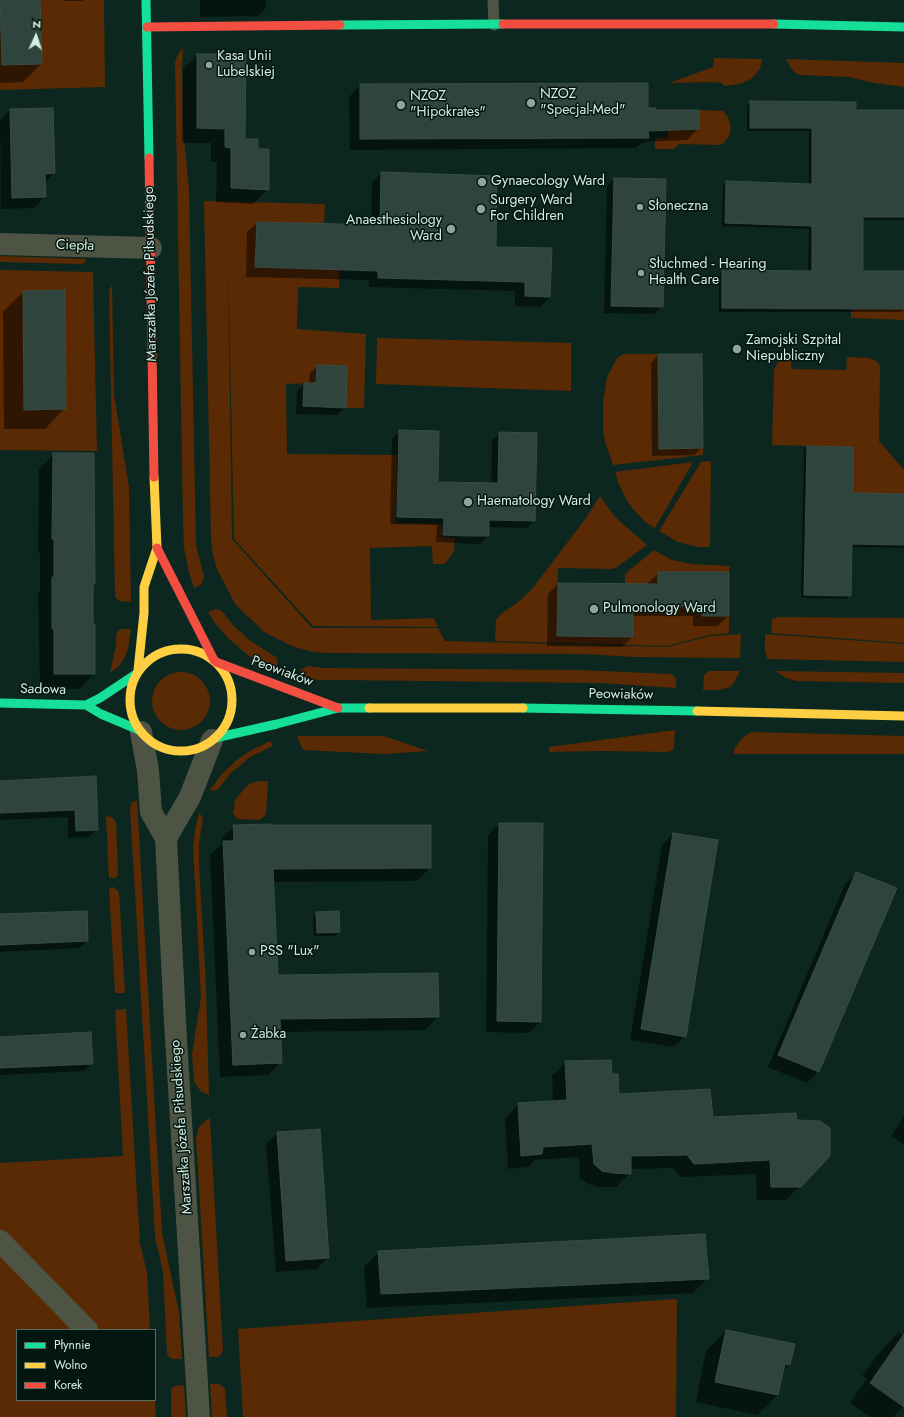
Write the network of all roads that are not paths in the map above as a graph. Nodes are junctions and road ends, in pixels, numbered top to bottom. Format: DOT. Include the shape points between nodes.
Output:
graph roads {
  1 [pos="146,0"];
  2 [pos="493,0"];
  3 [pos="494,24"];
  4 [pos="147,27"];
  5 [pos="904,27"];
  6 [pos="0,244"];
  7 [pos="151,248"];
  8 [pos="156,548"];
  9 [pos="215,661"];
  10 [pos="137,672"];
  11 [pos="0,703"];
  12 [pos="86,705"];
  13 [pos="338,708"];
  14 [pos="904,716"];
  15 [pos="140,731"];
  16 [pos="214,739"];
  17 [pos="166,838"];
  18 [pos="0,1241"];
  19 [pos="86,1329"];
  20 [pos="199,1417"];
  1 -- 4 [label="street, Marszałka Józefa Piłsudskiego"];
  2 -- 3 [label="lane"];
  3 -- 4 [label="street"];
  3 -- 5 [label="street" via="814,24"];
  4 -- 7 [label="street, Marszałka Józefa Piłsudskiego"];
  6 -- 7 [label="street, Ciepła"];
  7 -- 8 [label="street, Marszałka Józefa Piłsudskiego"];
  8 -- 9 [label="street, Marszałka Józefa Piłsudskiego"];
  8 -- 10 [label="street, Marszałka Józefa Piłsudskiego" via="144,587 143,628"];
  9 -- 10 [label="street" via="203,653 180,648 156,654"];
  9 -- 13 [label="street, Peowiaków"];
  9 -- 16 [label="street" via="229,682 232,706 223,729"];
  10 -- 12 [label="street, Sadowa" via="110,692"];
  10 -- 15 [label="street" via="129,697 133,719"];
  11 -- 12 [label="street, Sadowa"];
  12 -- 15 [label="street, Sadowa"];
  13 -- 14 [label="street, Peowiaków" via="544,708"];
  13 -- 16 [label="street, Peowiaków"];
  15 -- 16 [label="street" via="149,740 170,750 181,751 202,746"];
  15 -- 17 [label="street, Marszałka Józefa Piłsudskiego" via="148,770 151,812"];
  16 -- 17 [label="street" via="190,797"];
  17 -- 20 [label="street, Marszałka Józefa Piłsudskiego"];
  18 -- 19 [label="street"];
}
